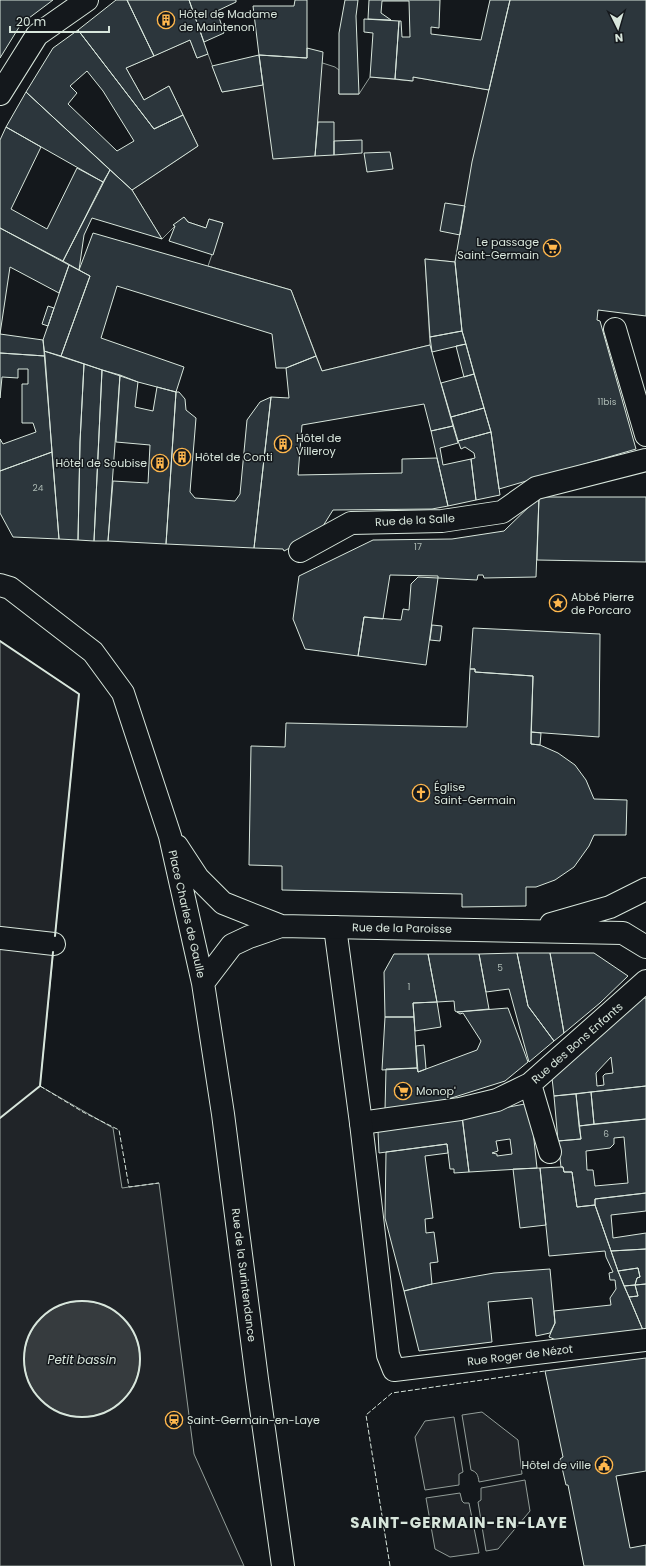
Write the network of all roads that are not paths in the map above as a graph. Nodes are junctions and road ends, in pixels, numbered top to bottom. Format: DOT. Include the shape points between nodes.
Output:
graph roads {
  1 [pos="86,0"];
  2 [pos="0,94"];
  3 [pos="615,329"];
  4 [pos="646,435"];
  5 [pos="646,460"];
  6 [pos="300,551"];
  7 [pos="5,587"];
  8 [pos="170,836"];
  9 [pos="646,889"];
  10 [pos="281,926"];
  11 [pos="558,926"];
  12 [pos="335,927"];
  13 [pos="0,938"];
  14 [pos="54,944"];
  15 [pos="646,947"];
  16 [pos="646,981"];
  17 [pos="203,983"];
  18 [pos="530,1084"];
  19 [pos="361,1123"];
  20 [pos="550,1152"];
  21 [pos="646,1340"];
  22 [pos="284,1566"];
  1 -- 2 [label="main road" via="37,35"];
  3 -- 4 [label="main road"];
  5 -- 6 [label="main road, Rue de la Salle" via="536,488 502,512 442,521 351,523"];
  7 -- 8 [label="main road, Place Charles de Gaulle" via="93,652 123,693"];
  8 -- 10 [label="main road, Place Charles de Gaulle" via="198,878 223,903"];
  8 -- 17 [label="main road, Place Charles de Gaulle"];
  9 -- 11 [label="main road" via="610,907"];
  10 -- 12 [label="main road, Rue de la Paroisse"];
  10 -- 17 [label="main road, Place Charles de Gaulle" via="232,945"];
  11 -- 12 [label="main road, Rue de la Paroisse" via="522,930"];
  11 -- 15 [label="main road, Rue de la Paroisse" via="623,933"];
  12 -- 19 [label="main road"];
  13 -- 14 [label="main road"];
  16 -- 18 [label="main road, Rue des Bons Enfants"];
  17 -- 22 [label="main road, Rue de la Surintendance"];
  18 -- 19 [label="main road, Rue des Bons Enfants" via="497,1100 460,1109"];
  18 -- 20 [label="main road"];
  19 -- 21 [label="main road, Rue Roger de Nézot" via="388,1354 394,1370"];
}
